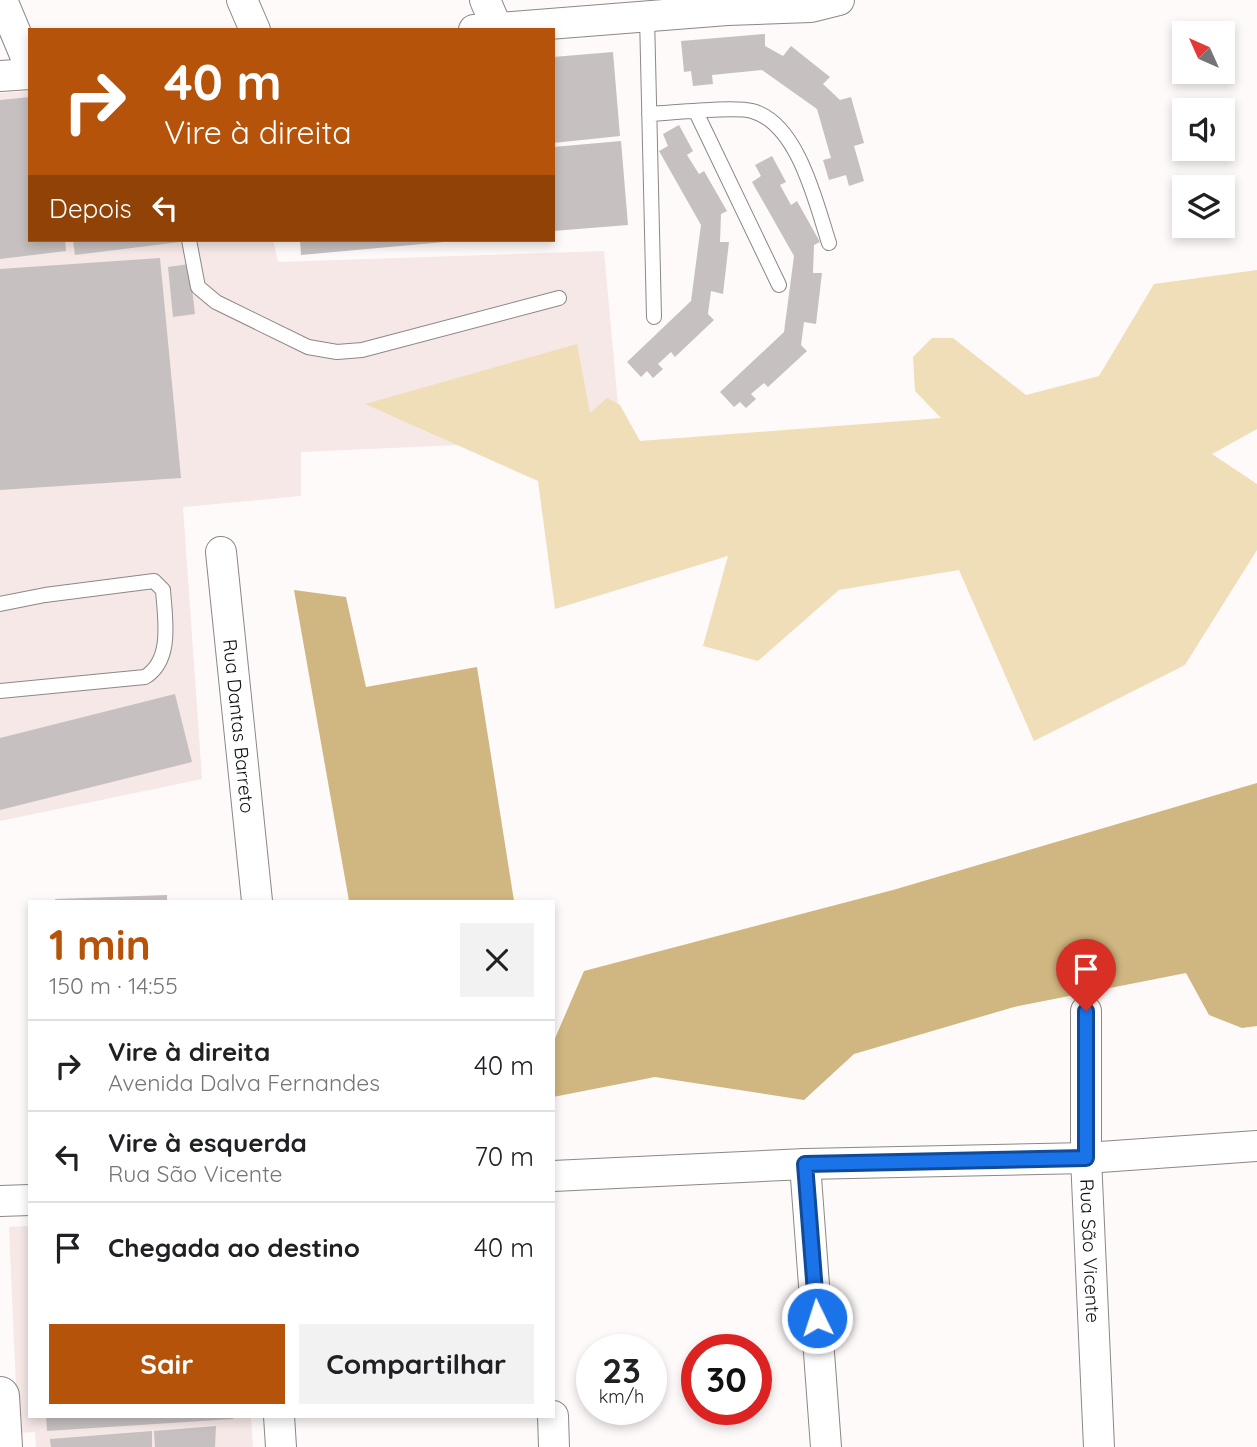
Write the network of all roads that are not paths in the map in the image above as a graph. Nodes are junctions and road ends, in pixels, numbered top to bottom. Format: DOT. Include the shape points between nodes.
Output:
graph roads {
  1 [pos="2,0"];
  2 [pos="242,0"];
  3 [pos="485,0"];
  4 [pos="839,0"];
  5 [pos="725,5"];
  6 [pos="647,16"];
  7 [pos="254,28"];
  8 [pos="486,28"];
  9 [pos="498,28"];
  10 [pos="28,62"];
  11 [pos="28,74"];
  12 [pos="0,76"];
  13 [pos="696,113"];
  14 [pos="649,114"];
  15 [pos="189,242"];
  16 [pos="829,243"];
  17 [pos="779,285"];
  18 [pos="559,298"];
  19 [pos="654,317"];
  20 [pos="220,552"];
  21 [pos="0,604"];
  22 [pos="0,691"];
  23 [pos="257,900"];
  24 [pos="1086,1011"];
  25 [pos="1257,1146"];
  26 [pos="1086,1158"];
  27 [pos="805,1164"];
  28 [pos="555,1176"];
  29 [pos="28,1200"];
  30 [pos="0,1201"];
  31 [pos="0,1396"];
  32 [pos="279,1418"];
  33 [pos="553,1418"];
  34 [pos="3,1447"];
  35 [pos="281,1447"];
  36 [pos="554,1447"];
  37 [pos="826,1447"];
  38 [pos="1099,1447"];
  1 -- 10 [label="street"];
  2 -- 7 [label="street"];
  3 -- 8 [label="street"];
  4 -- 5 [label="street" via="811,7"];
  5 -- 6 [label="street"];
  6 -- 9 [label="street"];
  6 -- 14 [label="lane"];
  11 -- 12 [label="street"];
  13 -- 14 [label="lane"];
  13 -- 16 [label="lane" via="751,110 782,132 806,174"];
  13 -- 17 [label="lane"];
  14 -- 19 [label="lane"];
  15 -- 18 [label="lane" via="195,279 206,295 308,346 337,352 362,350"];
  20 -- 23 [label="street, Rua Dantas Barreto"];
  21 -- 22 [label="lane" via="154,581 163,590 165,622 162,659 145,677"];
  24 -- 26 [label="street, Rua São Vicente"];
  25 -- 26 [label="street"];
  26 -- 27 [label="street"];
  26 -- 38 [label="street, Rua São Vicente"];
  27 -- 28 [label="street"];
  27 -- 37 [label="street"];
  29 -- 30 [label="street"];
  31 -- 34 [label="main road"];
  32 -- 35 [label="street"];
  33 -- 36 [label="street"];
}
